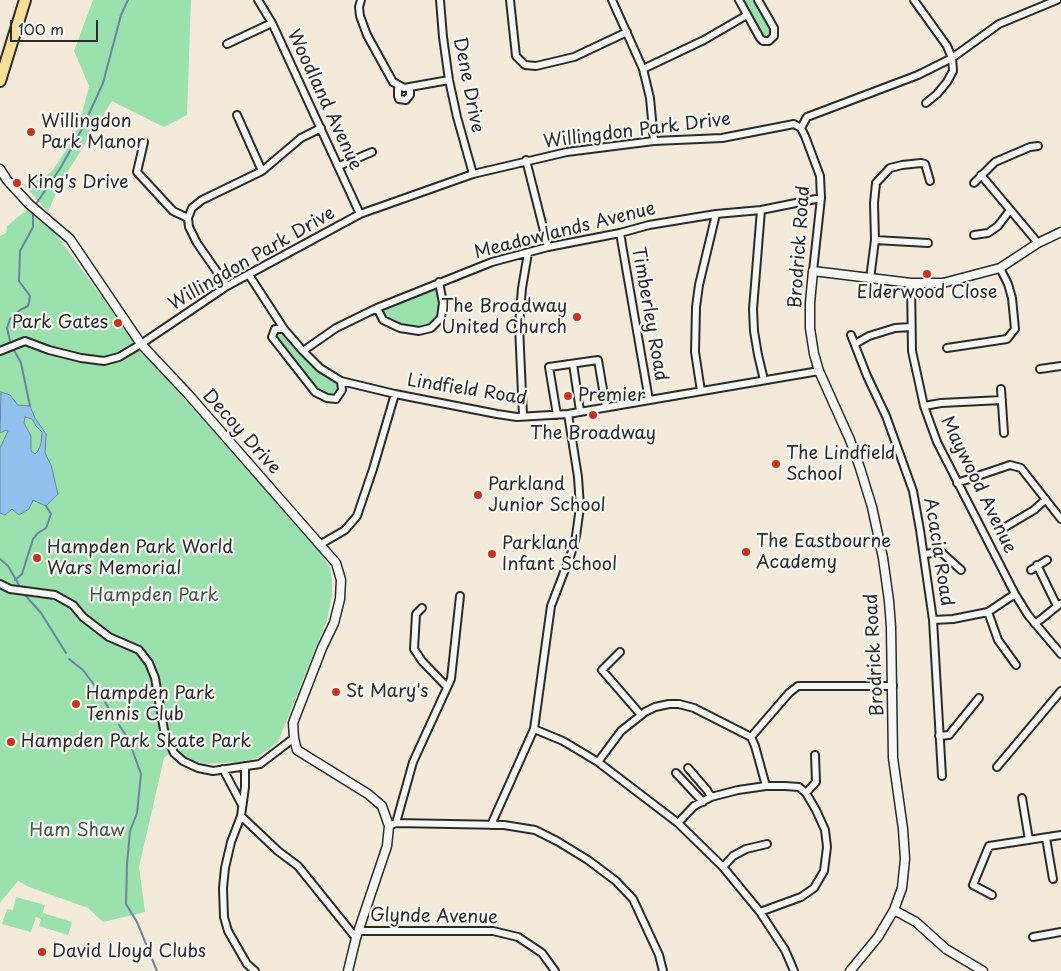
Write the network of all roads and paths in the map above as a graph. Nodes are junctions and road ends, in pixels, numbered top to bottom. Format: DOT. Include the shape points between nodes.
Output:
graph roads {
  1 [pos="25,0"];
  2 [pos="258,0"];
  3 [pos="361,0"];
  4 [pos="440,0"];
  5 [pos="510,0"];
  6 [pos="612,0"];
  7 [pos="739,0"];
  8 [pos="758,0"];
  9 [pos="914,0"];
  10 [pos="1057,0"];
  11 [pos="747,14"];
  12 [pos="272,23"];
  13 [pos="627,32"];
  14 [pos="227,44"];
  15 [pos="952,58"];
  16 [pos="643,69"];
  17 [pos="449,80"];
  18 [pos="0,81"];
  19 [pos="401,87"];
  20 [pos="410,88"];
  21 [pos="926,103"];
  22 [pos="237,114"];
  23 [pos="321,128"];
  24 [pos="801,128"];
  25 [pos="654,141"];
  26 [pos="144,142"];
  27 [pos="1038,146"];
  28 [pos="1030,147"];
  29 [pos="372,152"];
  30 [pos="1031,156"];
  31 [pos="526,160"];
  32 [pos="339,166"];
  33 [pos="0,169"];
  34 [pos="262,171"];
  35 [pos="473,174"];
  36 [pos="981,176"];
  37 [pos="930,181"];
  38 [pos="974,183"];
  39 [pos="821,198"];
  40 [pos="760,210"];
  41 [pos="1010,210"];
  42 [pos="360,214"];
  43 [pos="716,214"];
  44 [pos="188,218"];
  45 [pos="1061,232"];
  46 [pos="620,233"];
  47 [pos="974,235"];
  48 [pos="875,240"];
  49 [pos="928,243"];
  50 [pos="1038,243"];
  51 [pos="548,247"];
  52 [pos="528,253"];
  53 [pos="1000,268"];
  54 [pos="813,271"];
  55 [pos="249,275"];
  56 [pos="870,279"];
  57 [pos="439,282"];
  58 [pos="911,283"];
  59 [pos="227,286"];
  60 [pos="377,308"];
  61 [pos="911,327"];
  62 [pos="284,329"];
  63 [pos="851,335"];
  64 [pos="141,344"];
  65 [pos="855,344"];
  66 [pos="946,348"];
  67 [pos="0,351"];
  68 [pos="303,351"];
  69 [pos="573,364"];
  70 [pos="1061,366"];
  71 [pos="1040,369"];
  72 [pos="819,371"];
  73 [pos="764,380"];
  74 [pos="341,381"];
  75 [pos="1001,389"];
  76 [pos="701,391"];
  77 [pos="395,394"];
  78 [pos="649,400"];
  79 [pos="1002,400"];
  80 [pos="924,406"];
  81 [pos="606,407"];
  82 [pos="580,411"];
  83 [pos="568,414"];
  84 [pos="557,415"];
  85 [pos="523,416"];
  86 [pos="1004,433"];
  87 [pos="957,483"];
  88 [pos="1045,500"];
  89 [pos="1061,519"];
  90 [pos="1002,529"];
  91 [pos="321,544"];
  92 [pos="924,554"];
  93 [pos="1047,560"];
  94 [pos="1037,565"];
  95 [pos="961,570"];
  96 [pos="1031,570"];
  97 [pos="0,584"];
  98 [pos="1015,594"];
  99 [pos="460,596"];
  100 [pos="1059,604"];
  101 [pos="422,608"];
  102 [pos="988,612"];
  103 [pos="933,620"];
  104 [pos="1035,624"];
  105 [pos="620,652"];
  106 [pos="1061,654"];
  107 [pos="1016,665"];
  108 [pos="893,686"];
  109 [pos="448,687"];
  110 [pos="1061,691"];
  111 [pos="979,698"];
  112 [pos="642,715"];
  113 [pos="534,729"];
  114 [pos="939,736"];
  115 [pos="751,737"];
  116 [pos="294,738"];
  117 [pos="815,755"];
  118 [pos="598,762"];
  119 [pos="245,766"];
  120 [pos="996,767"];
  121 [pos="688,768"];
  122 [pos="224,769"];
  123 [pos="676,773"];
  124 [pos="942,776"];
  125 [pos="766,786"];
  126 [pos="806,793"];
  127 [pos="711,797"];
  128 [pos="1022,798"];
  129 [pos="702,802"];
  130 [pos="242,806"];
  131 [pos="241,816"];
  132 [pos="678,823"];
  133 [pos="393,824"];
  134 [pos="491,825"];
  135 [pos="1061,835"];
  136 [pos="1046,838"];
  137 [pos="1029,840"];
  138 [pos="767,844"];
  139 [pos="723,867"];
  140 [pos="1053,879"];
  141 [pos="992,895"];
  142 [pos="894,910"];
  143 [pos="760,912"];
  144 [pos="1061,932"];
  145 [pos="357,934"];
  146 [pos="1033,937"];
  147 [pos="255,971"];
  148 [pos="348,971"];
  149 [pos="554,971"];
  150 [pos="663,971"];
  151 [pos="794,971"];
  152 [pos="850,971"];
  153 [pos="983,971"];
  1 -- 18 [label="main road"];
  2 -- 12 [label="street, Woodland Avenue"];
  3 -- 19 [label="street" via="360,16 366,35 394,82"];
  4 -- 17 [label="street, Dene Drive"];
  5 -- 13 [label="street" via="516,56 525,65 536,66 574,57"];
  6 -- 13 [label="street"];
  7 -- 11 [label="street"];
  8 -- 11 [label="street" via="774,28 774,36 769,41 760,38"];
  9 -- 15 [label="street"];
  10 -- 15 [label="street" via="999,24"];
  11 -- 16 [label="street" via="704,40"];
  12 -- 14 [label="street"];
  12 -- 23 [label="street, Woodland Avenue"];
  13 -- 16 [label="street"];
  15 -- 21 [label="street" via="953,71 947,82"];
  15 -- 24 [label="street" via="918,75 806,117"];
  16 -- 25 [label="street" via="650,98"];
  17 -- 20 [label="street"];
  17 -- 35 [label="street, Dene Drive"];
  19 -- 20 [label="street"];
  19 -- 20 [label="street" via="398,96 406,100"];
  22 -- 34 [label="street"];
  23 -- 32 [label="street, Woodland Avenue"];
  23 -- 34 [label="street" via="301,138"];
  24 -- 25 [label="street, Willingdon Park Drive" via="794,124 722,138"];
  24 -- 39 [label="street, Brodrick Road" via="820,176"];
  25 -- 31 [label="street, Willingdon Park Drive"];
  26 -- 44 [label="street" via="137,172 173,211"];
  27 -- 28 [label="street"];
  28 -- 30 [label="street"];
  28 -- 36 [label="street" via="995,162"];
  29 -- 32 [label="street"];
  31 -- 35 [label="street, Willingdon Park Drive"];
  31 -- 51 [label="street"];
  32 -- 42 [label="street, Woodland Avenue"];
  33 -- 64 [label="street, Decoy Drive" via="28,204 70,239"];
  34 -- 44 [label="street" via="202,200 192,208"];
  35 -- 42 [label="street, Willingdon Park Drive"];
  36 -- 38 [label="street"];
  36 -- 41 [label="street"];
  37 -- 48 [label="street" via="927,161 890,168 876,183"];
  39 -- 40 [label="street, Meadowlands Avenue"];
  39 -- 54 [label="street, Brodrick Road"];
  40 -- 43 [label="street, Meadowlands Avenue"];
  40 -- 73 [label="street" via="753,309 755,339"];
  41 -- 47 [label="street" via="988,233"];
  41 -- 50 [label="street"];
  42 -- 55 [label="street, Willingdon Park Drive"];
  43 -- 46 [label="street, Meadowlands Avenue"];
  43 -- 76 [label="street" via="696,307 695,352"];
  44 -- 59 [label="street" via="197,243"];
  45 -- 50 [label="street"];
  46 -- 51 [label="street, Meadowlands Avenue"];
  46 -- 78 [label="street, Timberley Road"];
  48 -- 49 [label="street" via="919,239"];
  48 -- 56 [label="street"];
  50 -- 53 [label="street"];
  51 -- 52 [label="street, Meadowlands Avenue"];
  52 -- 57 [label="street, Meadowlands Avenue" via="492,262"];
  52 -- 85 [label="street" via="519,326"];
  53 -- 58 [label="street" via="943,283"];
  53 -- 66 [label="street" via="1012,298 1016,329 1007,339"];
  54 -- 56 [label="street"];
  54 -- 72 [label="street, Brodrick Road" via="810,328"];
  55 -- 59 [label="street, Willingdon Park Drive"];
  55 -- 62 [label="street, Lindfield Road"];
  56 -- 58 [label="street"];
  57 -- 60 [label="street, Meadowlands Avenue"];
  57 -- 60 [label="street" via="443,303 441,318 432,328 419,331 400,328 383,320"];
  58 -- 61 [label="street, Maywood Avenue"];
  59 -- 64 [label="street, Willingdon Park Drive"];
  60 -- 68 [label="street, Meadowlands Avenue" via="336,328"];
  61 -- 65 [label="street" via="895,328"];
  61 -- 80 [label="street, Maywood Avenue" via="912,351"];
  62 -- 68 [label="street, Lindfield Road"];
  62 -- 74 [label="street" via="275,330 272,337 315,392 326,398 336,398 342,390"];
  63 -- 65 [label="street, Acacia Road"];
  64 -- 67 [label="street, Willingdon Park Drive" via="104,361 50,350 25,341"];
  64 -- 91 [label="street, Decoy Drive"];
  65 -- 92 [label="street, Acacia Road" via="913,491"];
  68 -- 74 [label="street, Lindfield Road" via="320,368"];
  69 -- 81 [label="street" via="598,360"];
  69 -- 82 [label="street"];
  69 -- 84 [label="street" via="549,368"];
  70 -- 71 [label="street"];
  72 -- 73 [label="street, Lindfield Road"];
  72 -- 108 [label="street, Brodrick Road" via="850,440 878,533 889,601"];
  73 -- 76 [label="street, Lindfield Road"];
  74 -- 77 [label="street, Lindfield Road"];
  75 -- 79 [label="street"];
  76 -- 78 [label="street, Lindfield Road"];
  77 -- 85 [label="street, Lindfield Road"];
  77 -- 91 [label="street" via="357,516 345,530"];
  78 -- 81 [label="street, Lindfield Road"];
  79 -- 80 [label="street"];
  79 -- 86 [label="street"];
  80 -- 87 [label="street, Maywood Avenue"];
  81 -- 82 [label="street, Lindfield Road"];
  82 -- 83 [label="street, Lindfield Road"];
  83 -- 84 [label="street, Lindfield Road"];
  83 -- 113 [label="street" via="580,507 571,554 551,606"];
  84 -- 85 [label="street, Lindfield Road"];
  87 -- 88 [label="street" via="1010,465 1021,468"];
  87 -- 98 [label="street, Maywood Avenue"];
  88 -- 89 [label="street"];
  88 -- 90 [label="street"];
  91 -- 116 [label="street, Decoy Drive" via="336,563 341,580 340,599 334,623 293,723"];
  92 -- 95 [label="street" via="940,552"];
  92 -- 103 [label="street, Acacia Road"];
  93 -- 94 [label="street"];
  94 -- 96 [label="street"];
  94 -- 100 [label="street"];
  97 -- 122 [label="street" via="10,589 55,595 73,605 109,637 139,650 155,678 164,730 174,753 198,768"];
  98 -- 102 [label="street"];
  98 -- 104 [label="street, Maywood Avenue"];
  99 -- 109 [label="street"];
  100 -- 104 [label="street"];
  101 -- 109 [label="street" via="416,614 414,649"];
  102 -- 103 [label="street"];
  102 -- 107 [label="street" via="998,640"];
  103 -- 114 [label="street, Acacia Road"];
  104 -- 106 [label="street, Maywood Avenue"];
  105 -- 112 [label="street" via="602,670"];
  108 -- 115 [label="street" via="798,686 789,692"];
  108 -- 142 [label="street, Brodrick Road" via="893,758 906,859 904,882"];
  109 -- 133 [label="street" via="413,762"];
  110 -- 120 [label="street"];
  111 -- 114 [label="street" via="949,734"];
  112 -- 115 [label="street" via="655,707 679,704 694,708"];
  112 -- 118 [label="street" via="621,731"];
  113 -- 118 [label="street" via="563,741"];
  113 -- 134 [label="street"];
  114 -- 124 [label="street, Acacia Road"];
  115 -- 125 [label="street"];
  116 -- 119 [label="street" via="260,764"];
  116 -- 133 [label="street, Decoy Drive" via="297,750 368,794 382,806"];
  117 -- 126 [label="street" via="816,782"];
  118 -- 132 [label="street"];
  119 -- 122 [label="street"];
  119 -- 130 [label="street"];
  121 -- 127 [label="street"];
  122 -- 130 [label="street"];
  123 -- 129 [label="street"];
  125 -- 126 [label="street" via="799,787"];
  125 -- 127 [label="street"];
  126 -- 143 [label="street" via="824,830 824,871 814,888 801,897"];
  127 -- 129 [label="street"];
  128 -- 137 [label="street"];
  129 -- 132 [label="street"];
  130 -- 131 [label="street"];
  131 -- 145 [label="street" via="298,866"];
  131 -- 147 [label="street" via="225,868 222,888 224,917 242,956"];
  132 -- 139 [label="street"];
  133 -- 134 [label="street"];
  133 -- 145 [label="street"];
  134 -- 150 [label="street" via="536,830 557,840 616,880 634,899"];
  135 -- 136 [label="street"];
  136 -- 137 [label="street"];
  136 -- 140 [label="street"];
  137 -- 141 [label="street" via="989,846 973,885"];
  138 -- 139 [label="street" via="746,849"];
  139 -- 143 [label="street"];
  142 -- 152 [label="street, Brodrick Road" via="878,937"];
  142 -- 153 [label="street" via="916,922 946,949"];
  143 -- 151 [label="street" via="785,950"];
  144 -- 146 [label="street"];
  145 -- 148 [label="street"];
  145 -- 149 [label="street, Glynde Avenue" via="493,930 518,937 542,953"];
}
